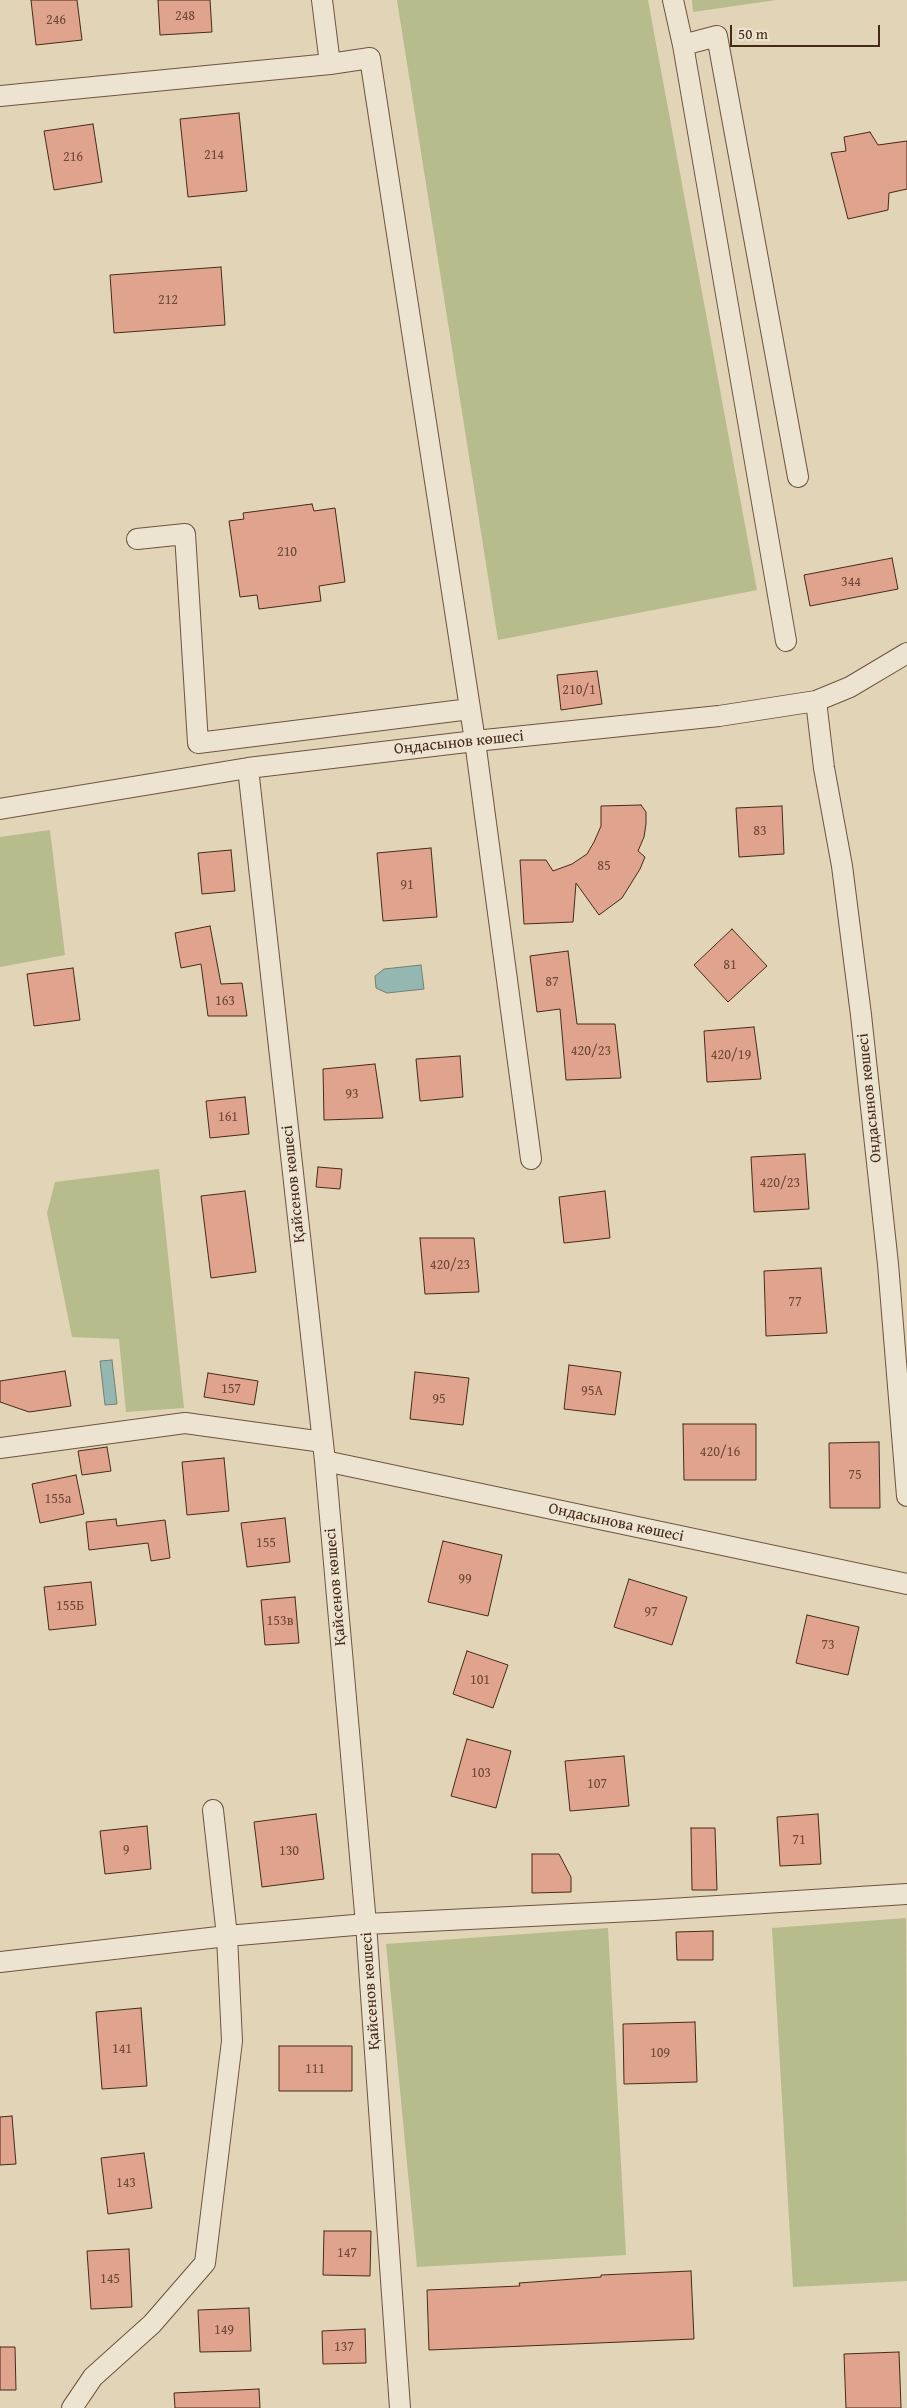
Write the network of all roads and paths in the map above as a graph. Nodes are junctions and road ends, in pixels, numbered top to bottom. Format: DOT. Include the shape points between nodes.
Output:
graph roads {
  1 [pos="322,0"];
  2 [pos="674,0"];
  3 [pos="683,46"];
  4 [pos="330,64"];
  5 [pos="0,96"];
  6 [pos="798,477"];
  7 [pos="137,539"];
  8 [pos="786,641"];
  9 [pos="907,653"];
  10 [pos="816,701"];
  11 [pos="470,709"];
  12 [pos="475,741"];
  13 [pos="248,768"];
  14 [pos="0,809"];
  15 [pos="531,1159"];
  16 [pos="0,1448"];
  17 [pos="324,1451"];
  18 [pos="907,1496"];
  19 [pos="907,1584"];
  20 [pos="213,1810"];
  21 [pos="907,1894"];
  22 [pos="366,1924"];
  23 [pos="227,1936"];
  24 [pos="0,1962"];
  25 [pos="72,2408"];
  26 [pos="400,2408"];
  1 -- 4 [label="street"];
  2 -- 3 [label="street"];
  3 -- 6 [label="street" via="718,36"];
  3 -- 8 [label="street"];
  4 -- 5 [label="street"];
  4 -- 11 [label="street" via="370,58"];
  7 -- 11 [label="street" via="185,534 198,744"];
  9 -- 10 [label="street, Оңдасынов көшесі" via="850,687"];
  10 -- 12 [label="street, Оңдасынов көшесі" via="719,716"];
  10 -- 18 [label="street, Ондасынов көшесі" via="824,768 842,866 862,1025 888,1264"];
  11 -- 12 [label="street"];
  12 -- 13 [label="street, Оңдасынов көшесі"];
  12 -- 15 [label="street"];
  13 -- 14 [label="street, Оңдасынов көшесі"];
  13 -- 17 [label="street, Қайсенов көшесі"];
  16 -- 17 [label="street, Ондасынова көшесі" via="185,1423"];
  17 -- 19 [label="street, Ондасынова көшесі"];
  17 -- 22 [label="street, Қайсенов көшесі"];
  20 -- 23 [label="street"];
  21 -- 22 [label="street"];
  22 -- 23 [label="street"];
  22 -- 26 [label="street, Қайсенов көшесі"];
  23 -- 24 [label="street"];
  23 -- 25 [label="street" via="232,2041 205,2263 152,2324 93,2377"];
}
